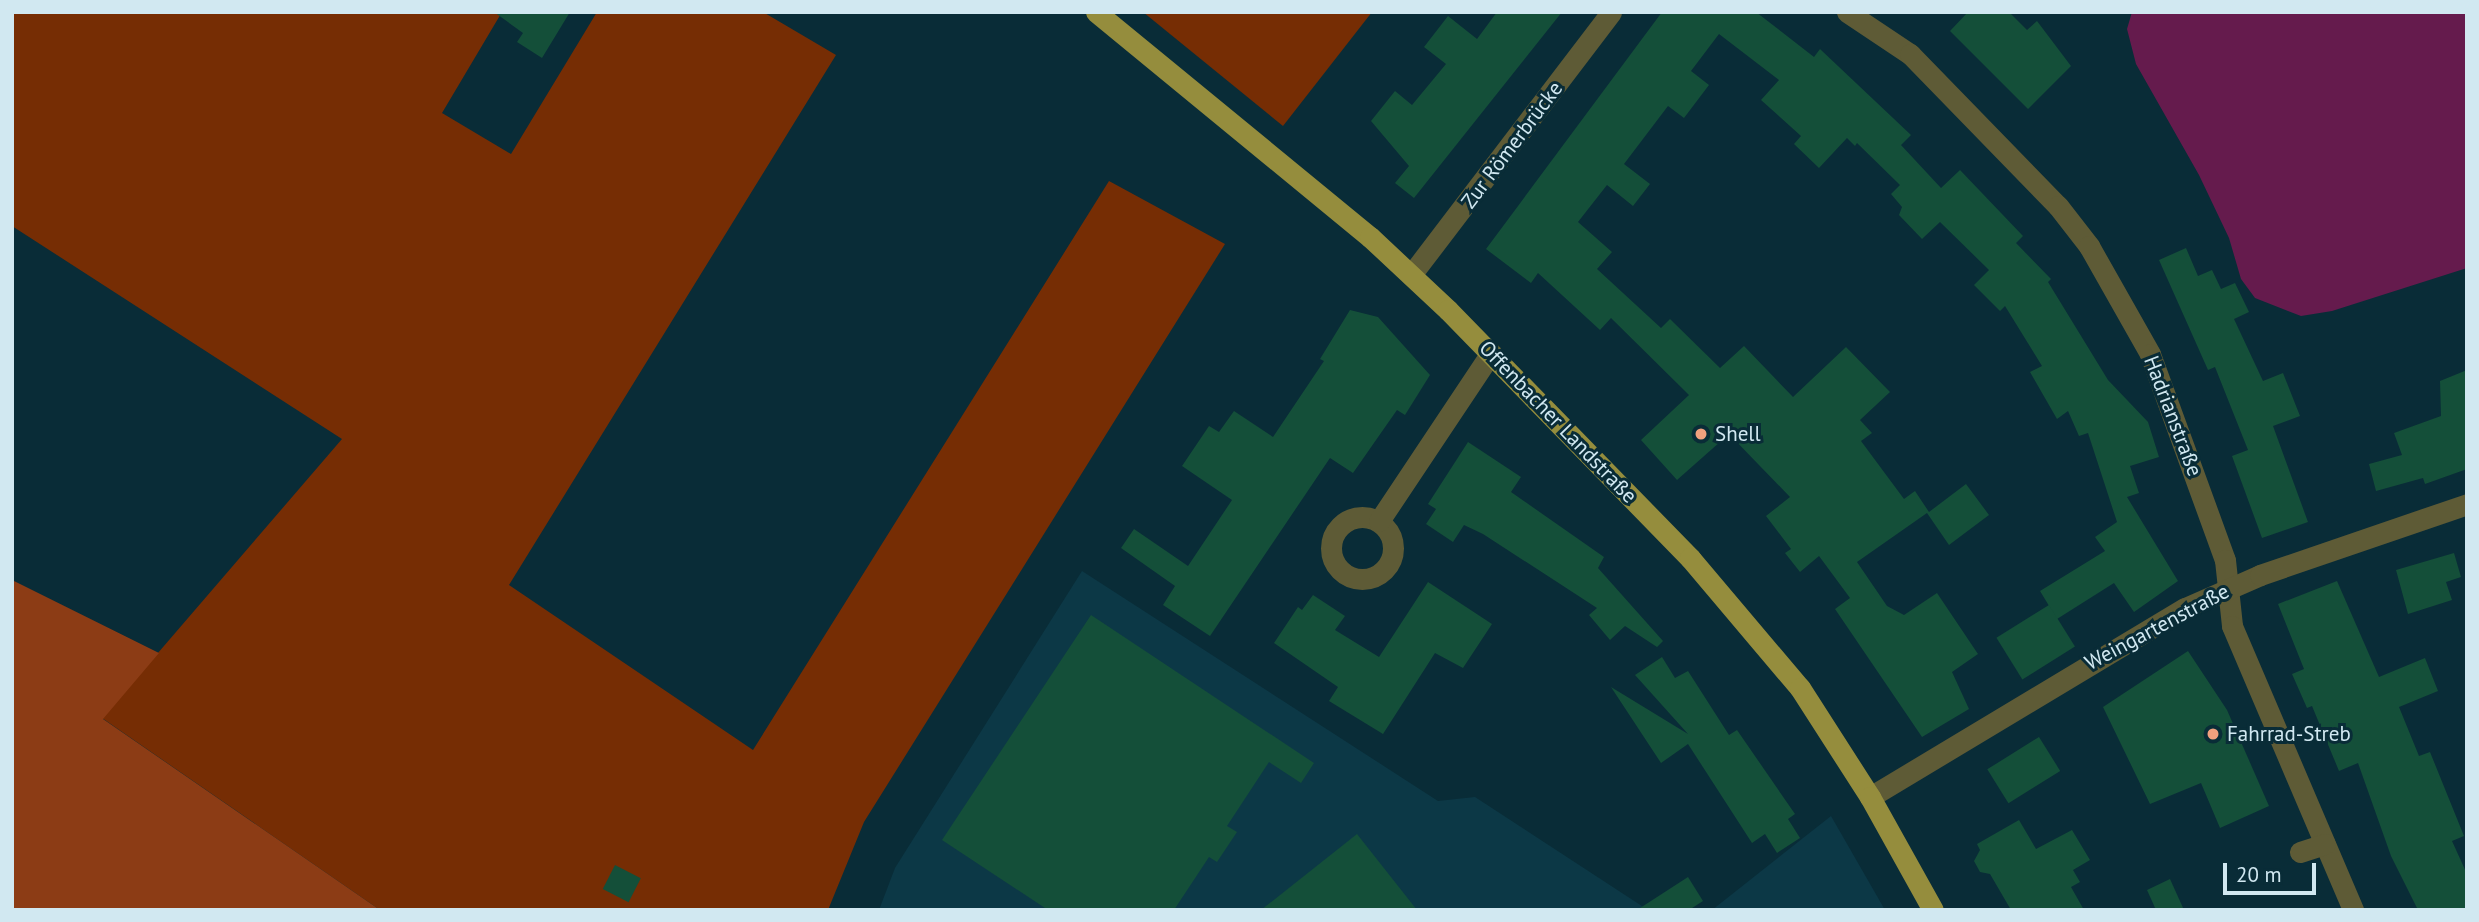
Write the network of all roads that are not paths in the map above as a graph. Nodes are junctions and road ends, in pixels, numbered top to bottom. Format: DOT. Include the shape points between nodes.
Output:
graph roads {
  1 [pos="1096,12"];
  2 [pos="1611,12"];
  3 [pos="1847,12"];
  4 [pos="1411,275"];
  5 [pos="1491,353"];
  6 [pos="2467,504"];
  7 [pos="1379,521"];
  8 [pos="2226,589"];
  9 [pos="1870,797"];
  10 [pos="2325,844"];
  11 [pos="2300,852"];
  12 [pos="1933,910"];
  13 [pos="2353,910"];
  1 -- 4 [label="main road, Offenbacher Landstraße"];
  2 -- 4 [label="street, Zur Römerbrücke"];
  3 -- 8 [label="street, Hadrianstraße" via="1910,54 2057,206 2089,246 2165,386 2225,560"];
  4 -- 5 [label="main road, Offenbacher Landstraße"];
  5 -- 7 [label="street"];
  5 -- 9 [label="main road, Offenbacher Landstraße" via="1732,604 1800,688"];
  6 -- 8 [label="street, Weingartenstraße"];
  8 -- 9 [label="street, Weingartenstraße" via="2152,625"];
  8 -- 10 [label="street, Hadrianstraße" via="2232,626"];
  9 -- 12 [label="main road, Offenbacher Landstraße"];
  10 -- 11 [label="street"];
  10 -- 13 [label="street, Hadrianstraße"];
}
